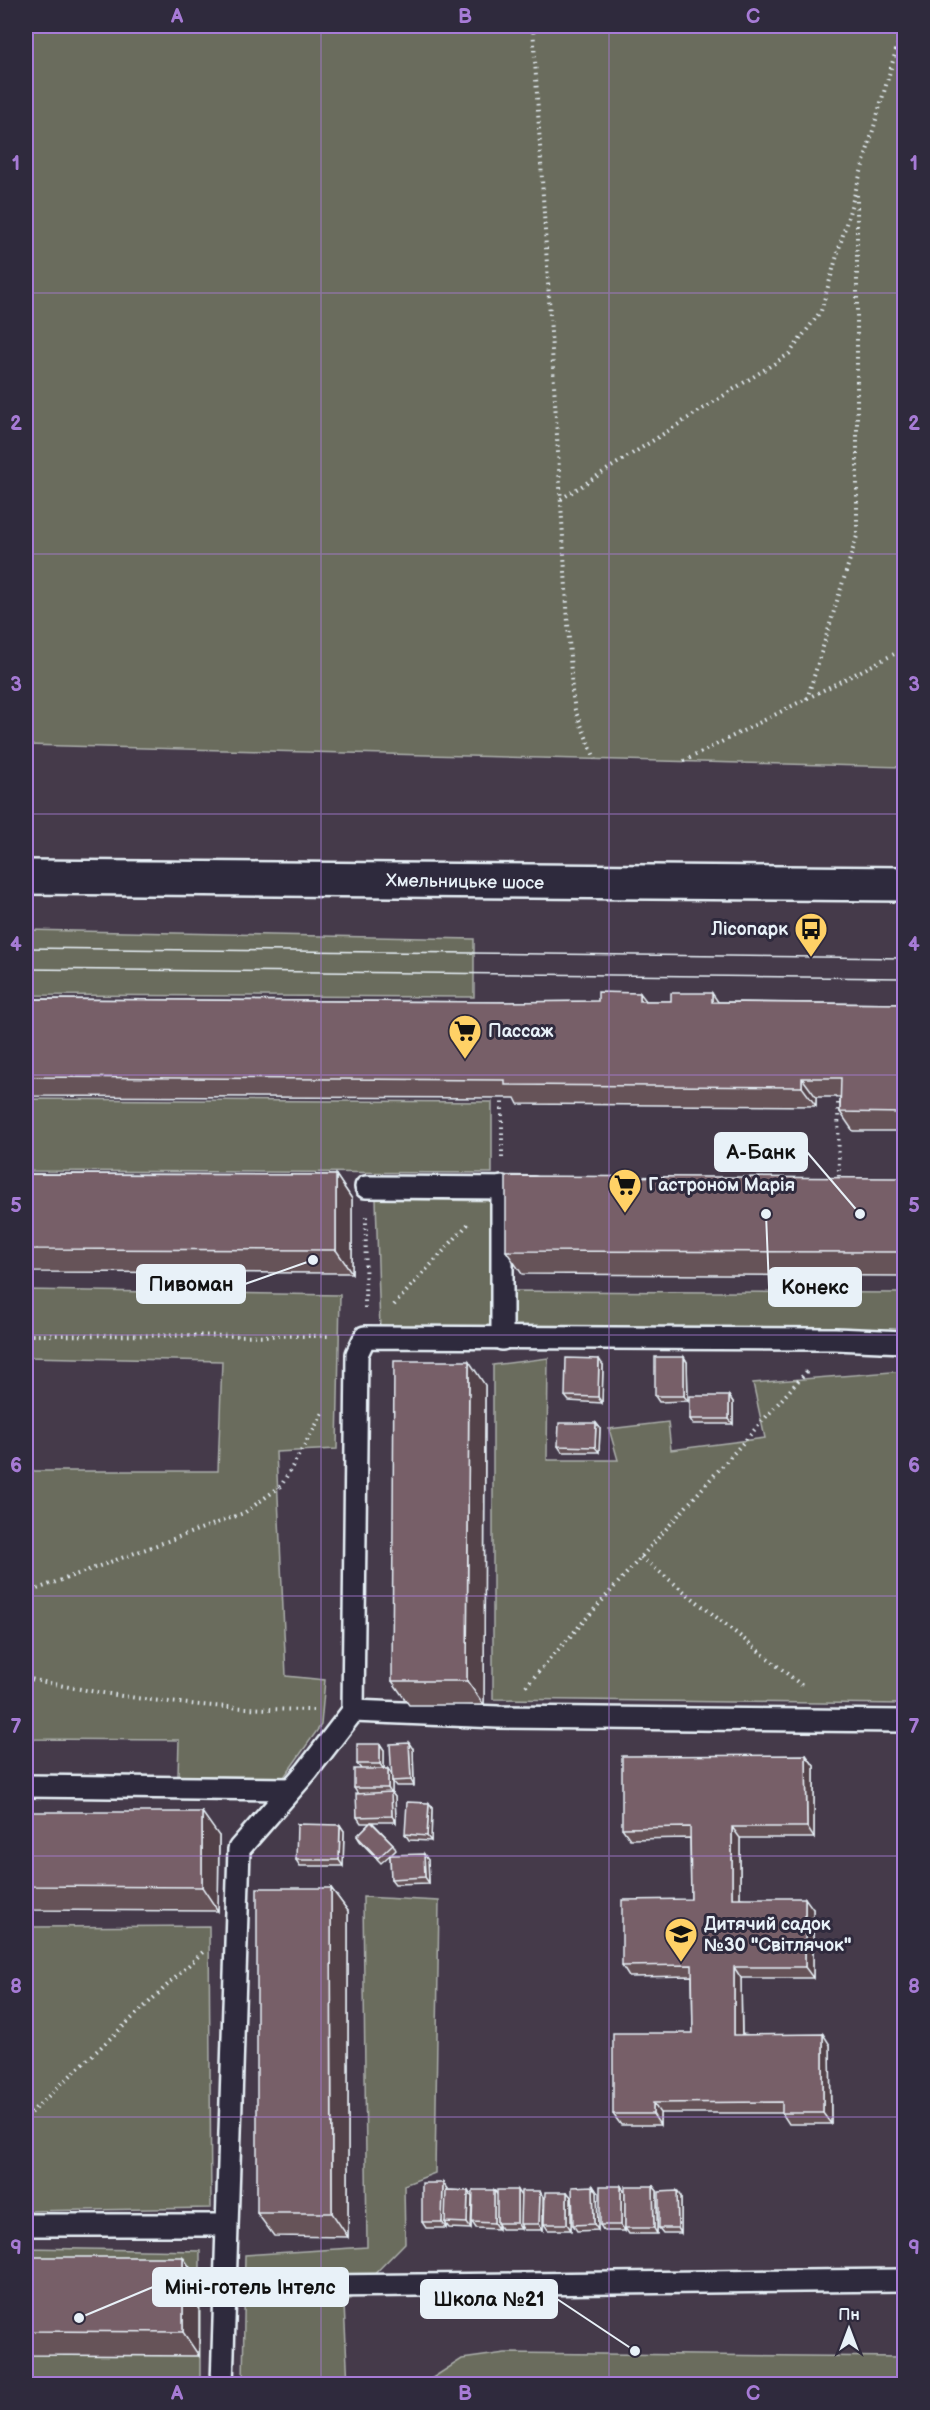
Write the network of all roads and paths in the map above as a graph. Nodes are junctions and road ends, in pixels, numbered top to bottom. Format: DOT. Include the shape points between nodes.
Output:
graph roads {
  1 [pos="532,26"];
  2 [pos="903,26"];
  3 [pos="857,185"];
  4 [pos="561,499"];
  5 [pos="904,649"];
  6 [pos="807,699"];
  7 [pos="595,759"];
  8 [pos="684,761"];
  9 [pos="26,877"];
  10 [pos="904,884"];
  11 [pos="838,1097"];
  12 [pos="502,1098"];
  13 [pos="366,1187"];
  14 [pos="502,1187"];
  15 [pos="552,1188"];
  16 [pos="839,1190"];
  17 [pos="26,1335"];
  18 [pos="365,1337"];
  19 [pos="502,1339"];
  20 [pos="835,1339"];
  21 [pos="904,1342"];
  22 [pos="329,1401"];
  23 [pos="641,1557"];
  24 [pos="26,1593"];
  25 [pos="26,1678"];
  26 [pos="353,1711"];
  27 [pos="498,1717"];
  28 [pos="846,1720"];
  29 [pos="904,1721"];
  30 [pos="26,1786"];
  31 [pos="290,1789"];
  32 [pos="237,1920"];
  33 [pos="26,2117"];
  34 [pos="26,2225"];
  35 [pos="226,2225"];
  36 [pos="904,2280"];
  37 [pos="225,2287"];
  38 [pos="222,2385"];
  1 -- 4 [label="path"];
  2 -- 3 [label="path"];
  3 -- 4 [label="path" via="821,310 789,354"];
  3 -- 6 [label="path" via="857,536"];
  4 -- 7 [label="path" via="572,691 575,710"];
  5 -- 6 [label="path"];
  6 -- 8 [label="path"];
  9 -- 10 [label="main road, Хмельницьке шосе"];
  11 -- 16 [label="path"];
  12 -- 14 [label="path"];
  13 -- 14 [label="lane"];
  13 -- 18 [label="path"];
  14 -- 15 [label="lane"];
  14 -- 18 [label="path"];
  14 -- 19 [label="lane"];
  17 -- 18 [label="path"];
  18 -- 19 [label="lane"];
  18 -- 26 [label="lane" via="357,1354"];
  19 -- 20 [label="lane"];
  20 -- 21 [label="lane"];
  20 -- 23 [label="path"];
  22 -- 24 [label="path" via="281,1486 244,1513"];
  23 -- 27 [label="path"];
  23 -- 28 [label="path"];
  25 -- 26 [label="path" via="98,1694 226,1709"];
  26 -- 27 [label="lane"];
  26 -- 31 [label="lane"];
  27 -- 28 [label="lane"];
  28 -- 29 [label="lane"];
  30 -- 31 [label="lane"];
  31 -- 32 [label="lane" via="239,1849"];
  32 -- 33 [label="path"];
  32 -- 35 [label="lane"];
  34 -- 35 [label="lane"];
  35 -- 37 [label="lane"];
  36 -- 37 [label="lane"];
  37 -- 38 [label="lane"];
}
